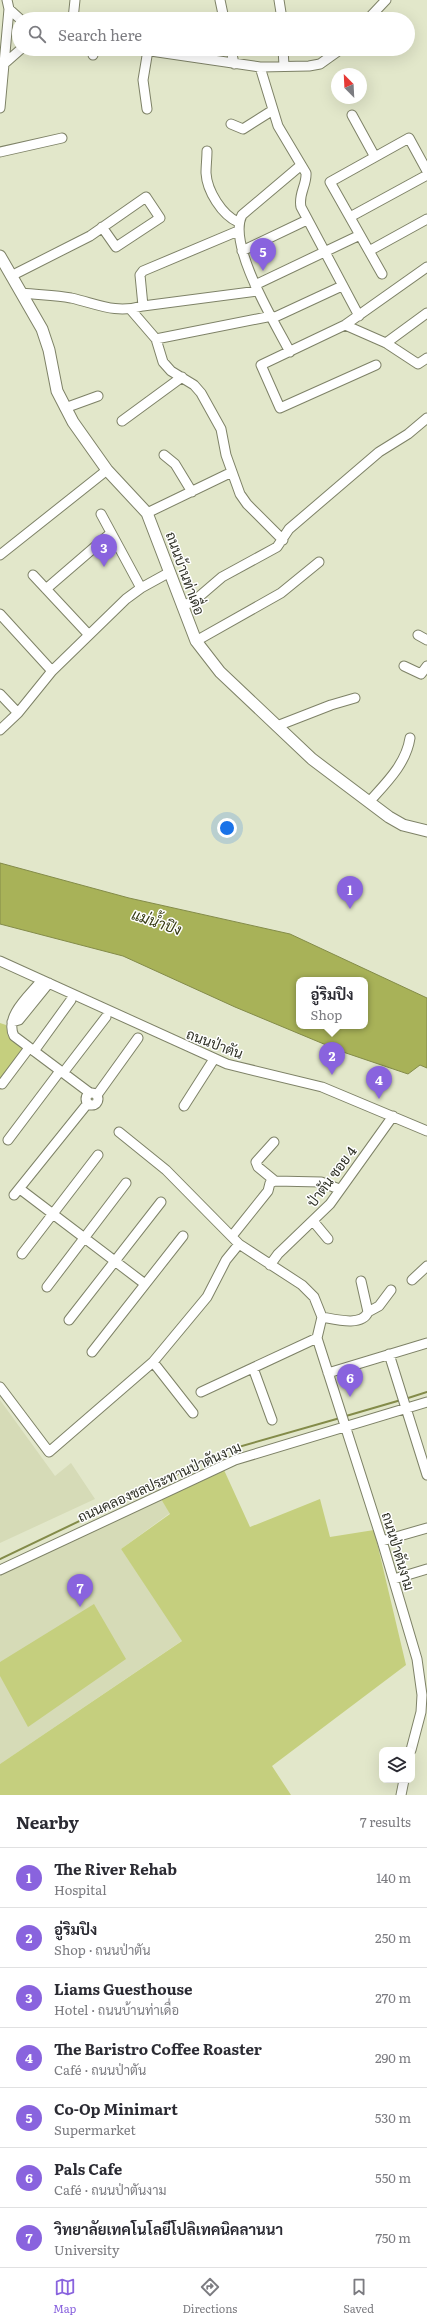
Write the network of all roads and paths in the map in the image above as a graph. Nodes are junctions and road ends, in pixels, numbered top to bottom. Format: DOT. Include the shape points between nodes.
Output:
graph roads {
  1 [pos="75,0"];
  2 [pos="220,0"];
  3 [pos="279,0"];
  4 [pos="386,0"];
  5 [pos="8,4"];
  6 [pos="14,12"];
  7 [pos="74,12"];
  8 [pos="223,12"];
  9 [pos="281,12"];
  10 [pos="375,12"];
  11 [pos="13,56"];
  12 [pos="147,56"];
  13 [pos="185,56"];
  14 [pos="232,56"];
  15 [pos="283,56"];
  16 [pos="331,56"];
  17 [pos="3,64"];
  18 [pos="234,64"];
  19 [pos="284,66"];
  20 [pos="260,67"];
  21 [pos="0,108"];
  22 [pos="147,109"];
  23 [pos="273,110"];
  24 [pos="352,115"];
  25 [pos="231,124"];
  26 [pos="62,138"];
  27 [pos="207,151"];
  28 [pos="0,152"];
  29 [pos="375,157"];
  30 [pos="300,166"];
  31 [pos="427,171"];
  32 [pos="427,175"];
  33 [pos="350,217"];
  34 [pos="427,219"];
  35 [pos="308,220"];
  36 [pos="238,226"];
  37 [pos="102,227"];
  38 [pos="360,235"];
  39 [pos="242,251"];
  40 [pos="369,251"];
  41 [pos="325,253"];
  42 [pos="0,256"];
  43 [pos="427,267"];
  44 [pos="382,274"];
  45 [pos="11,276"];
  46 [pos="342,286"];
  47 [pos="257,288"];
  48 [pos="22,293"];
  49 [pos="144,306"];
  50 [pos="131,310"];
  51 [pos="427,313"];
  52 [pos="359,316"];
  53 [pos="272,317"];
  54 [pos="345,326"];
  55 [pos="156,339"];
  56 [pos="386,343"];
  57 [pos="290,352"];
  58 [pos="427,358"];
  59 [pos="376,365"];
  60 [pos="182,377"];
  61 [pos="98,396"];
  62 [pos="65,408"];
  63 [pos="427,418"];
  64 [pos="122,421"];
  65 [pos="164,455"];
  66 [pos="231,467"];
  67 [pos="107,470"];
  68 [pos="192,492"];
  69 [pos="147,513"];
  70 [pos="100,514"];
  71 [pos="111,533"];
  72 [pos="283,540"];
  73 [pos="0,555"];
  74 [pos="319,562"];
  75 [pos="170,572"];
  76 [pos="33,575"];
  77 [pos="141,588"];
  78 [pos="46,589"];
  79 [pos="182,606"];
  80 [pos="0,614"];
  81 [pos="90,635"];
  82 [pos="418,635"];
  83 [pos="427,640"];
  84 [pos="196,641"];
  85 [pos="404,666"];
  86 [pos="427,666"];
  87 [pos="52,671"];
  88 [pos="0,694"];
  89 [pos="355,698"];
  90 [pos="18,713"];
  91 [pos="277,726"];
  92 [pos="0,730"];
  93 [pos="410,738"];
  94 [pos="369,802"];
  95 [pos="427,831"];
  96 [pos="0,961"];
  97 [pos="45,981"];
  98 [pos="71,1000"];
  99 [pos="106,1017"];
  100 [pos="138,1038"];
  101 [pos="32,1050"];
  102 [pos="214,1059"];
  103 [pos="62,1072"];
  104 [pos="2,1084"];
  105 [pos="93,1094"];
  106 [pos="184,1106"];
  107 [pos="393,1116"];
  108 [pos="427,1131"];
  109 [pos="119,1132"];
  110 [pos="8,1140"];
  111 [pos="274,1142"];
  112 [pos="98,1155"];
  113 [pos="275,1181"];
  114 [pos="126,1183"];
  115 [pos="339,1189"];
  116 [pos="161,1202"];
  117 [pos="52,1214"];
  118 [pos="313,1221"];
  119 [pos="183,1236"];
  120 [pos="232,1236"];
  121 [pos="84,1238"];
  122 [pos="328,1239"];
  123 [pos="239,1244"];
  124 [pos="22,1254"];
  125 [pos="115,1261"];
  126 [pos="270,1265"];
  127 [pos="427,1266"];
  128 [pos="412,1280"];
  129 [pos="361,1281"];
  130 [pos="145,1284"];
  131 [pos="47,1287"];
  132 [pos="391,1290"];
  133 [pos="368,1312"];
  134 [pos="322,1318"];
  135 [pos="69,1320"];
  136 [pos="317,1338"];
  137 [pos="427,1343"];
  138 [pos="92,1352"];
  139 [pos="389,1354"];
  140 [pos="153,1362"];
  141 [pos="253,1368"];
  142 [pos="328,1373"];
  143 [pos="0,1387"];
  144 [pos="202,1392"];
  145 [pos="427,1402"];
  146 [pos="407,1407"];
  147 [pos="193,1413"];
  148 [pos="272,1420"];
  149 [pos="346,1425"];
  150 [pos="427,1474"];
  151 [pos="427,1528"];
  152 [pos="382,1541"];
  153 [pos="427,1569"];
  154 [pos="0,1570"];
  155 [pos="394,1579"];
  156 [pos="413,1747"];
  157 [pos="403,1783"];
  158 [pos="401,1795"];
  1 -- 7 [label="street"];
  2 -- 8 [label="street"];
  3 -- 9 [label="street"];
  4 -- 10 [label="street"];
  5 -- 6 [label="street"];
  5 -- 17 [label="street"];
  11 -- 17 [label="street"];
  12 -- 22 [label="street" via="143,80"];
  13 -- 18 [label="street"];
  14 -- 18 [label="street"];
  15 -- 19 [label="street"];
  16 -- 19 [label="street" via="320,64"];
  17 -- 21 [label="street"];
  18 -- 20 [label="street"];
  19 -- 20 [label="street"];
  20 -- 23 [label="street"];
  23 -- 25 [label="street" via="243,129"];
  23 -- 30 [label="street" via="278,126"];
  24 -- 29 [label="street"];
  26 -- 28 [label="street"];
  27 -- 36 [label="street" via="208,184 224,211"];
  29 -- 31 [label="street" via="409,138"];
  29 -- 33 [label="street" via="330,182"];
  30 -- 35 [label="street" via="306,173 307,181 299,199"];
  30 -- 36 [label="street" via="242,215"];
  32 -- 33 [label="street"];
  33 -- 38 [label="street"];
  34 -- 40 [label="street"];
  35 -- 39 [label="street"];
  35 -- 41 [label="street"];
  36 -- 39 [label="street"];
  36 -- 49 [label="street" via="143,271 140,275"];
  37 -- 37 [label="street" via="146,197 160,218 116,247"];
  37 -- 45 [label="street" via="90,236"];
  38 -- 40 [label="street"];
  38 -- 41 [label="street"];
  39 -- 47 [label="street"];
  40 -- 44 [label="street"];
  41 -- 46 [label="street"];
  41 -- 47 [label="street"];
  42 -- 45 [label="street, ถนนบ้านท่าเดื่อ"];
  43 -- 52 [label="street"];
  45 -- 48 [label="street, ถนนบ้านท่าเดื่อ"];
  46 -- 52 [label="street"];
  46 -- 53 [label="street"];
  47 -- 49 [label="street"];
  47 -- 53 [label="street"];
  48 -- 50 [label="street" via="72,298 102,308"];
  48 -- 62 [label="street, ถนนบ้านท่าเดื่อ" via="42,329 57,391"];
  49 -- 50 [label="street"];
  50 -- 55 [label="street"];
  51 -- 56 [label="street"];
  52 -- 54 [label="street"];
  53 -- 55 [label="street"];
  53 -- 57 [label="street"];
  54 -- 56 [label="street"];
  54 -- 57 [label="street"];
  55 -- 60 [label="street" via="163,362 171,371"];
  56 -- 58 [label="street" via="418,364"];
  57 -- 59 [label="street" via="261,365 280,408"];
  60 -- 64 [label="street"];
  60 -- 66 [label="street" via="201,393 221,429"];
  61 -- 62 [label="street"];
  62 -- 67 [label="street, ถนนบ้านท่าเดื่อ"];
  63 -- 72 [label="street" via="408,434 379,452 290,528"];
  65 -- 68 [label="street" via="175,464"];
  66 -- 68 [label="street"];
  66 -- 72 [label="street" via="240,494 247,504"];
  67 -- 69 [label="street, ถนนบ้านท่าเดื่อ"];
  67 -- 73 [label="street"];
  68 -- 69 [label="street"];
  69 -- 75 [label="street, ถนนบ้านท่าเดื่อ"];
  70 -- 71 [label="street"];
  71 -- 77 [label="street"];
  71 -- 78 [label="street"];
  72 -- 79 [label="street" via="278,548 222,577 194,602"];
  74 -- 84 [label="street" via="281,593"];
  75 -- 77 [label="street"];
  75 -- 79 [label="street, ถนนบ้านท่าเดื่อ"];
  76 -- 78 [label="street"];
  77 -- 81 [label="street" via="126,599"];
  78 -- 81 [label="street"];
  79 -- 84 [label="street, ถนนบ้านท่าเดื่อ"];
  80 -- 87 [label="street"];
  81 -- 87 [label="street"];
  82 -- 83 [label="street"];
  84 -- 91 [label="street, ถนนบ้านท่าเดื่อ" via="220,672"];
  85 -- 86 [label="street" via="421,674"];
  87 -- 90 [label="street"];
  88 -- 90 [label="street"];
  89 -- 91 [label="street"];
  90 -- 92 [label="street"];
  91 -- 94 [label="street, ถนนบ้านท่าเดื่อ" via="312,759"];
  93 -- 94 [label="street" via="409,749 401,764"];
  94 -- 95 [label="street, ถนนบ้านท่าเดื่อ" via="403,825"];
  96 -- 97 [label="street, ถนนป่าตัน"];
  97 -- 101 [label="street" via="13,1016 11,1030 14,1036"];
  97 -- 102 [label="street, ถนนป่าตัน"];
  98 -- 101 [label="street"];
  99 -- 103 [label="street"];
  100 -- 105 [label="street"];
  101 -- 103 [label="street"];
  101 -- 104 [label="street"];
  102 -- 106 [label="street"];
  102 -- 107 [label="street, ถนนป่าตัน" via="239,1068 322,1087"];
  103 -- 105 [label="street"];
  103 -- 110 [label="street"];
  105 -- 117 [label="street" via="97,1103 88,1103 17,1192"];
  107 -- 108 [label="street, ถนนป่าตัน"];
  107 -- 115 [label="street, ป่าตัน ซอย 4"];
  109 -- 120 [label="street" via="166,1170"];
  111 -- 113 [label="street" via="256,1162 258,1167"];
  112 -- 117 [label="street"];
  113 -- 115 [label="street" via="322,1182"];
  113 -- 120 [label="street" via="270,1183 268,1191"];
  114 -- 121 [label="street"];
  115 -- 118 [label="street, ป่าตัน ซอย 4" via="330,1204"];
  116 -- 125 [label="street"];
  117 -- 121 [label="street"];
  117 -- 124 [label="street"];
  118 -- 122 [label="street"];
  118 -- 126 [label="street, ป่าตัน ซอย 4"];
  119 -- 130 [label="street"];
  120 -- 123 [label="street"];
  121 -- 125 [label="street"];
  121 -- 131 [label="street"];
  123 -- 126 [label="street"];
  123 -- 140 [label="street" via="226,1260 207,1297"];
  125 -- 130 [label="street"];
  125 -- 135 [label="street"];
  126 -- 134 [label="street" via="302,1285 314,1297"];
  127 -- 128 [label="street"];
  129 -- 133 [label="street"];
  130 -- 138 [label="street"];
  132 -- 133 [label="street" via="379,1306"];
  133 -- 134 [label="street" via="360,1320"];
  134 -- 136 [label="street"];
  136 -- 141 [label="street"];
  136 -- 142 [label="street, ถนนป่าตันงาม"];
  137 -- 139 [label="street"];
  139 -- 142 [label="street"];
  139 -- 146 [label="street"];
  140 -- 143 [label="street" via="49,1452"];
  140 -- 147 [label="street"];
  141 -- 144 [label="street"];
  141 -- 148 [label="street"];
  142 -- 149 [label="street, ถนนป่าตันงาม"];
  145 -- 146 [label="street, ถนนคลองชลประทานป่าตันงาม"];
  146 -- 149 [label="street, ถนนคลองชลประทานป่าตันงาม"];
  146 -- 150 [label="street"];
  149 -- 152 [label="street, ถนนป่าตันงาม"];
  149 -- 154 [label="street, ถนนคลองชลประทานป่าตันงาม" via="235,1460"];
  151 -- 152 [label="street"];
  152 -- 155 [label="street, ถนนป่าตันงาม"];
  153 -- 155 [label="street"];
  155 -- 156 [label="street, ถนนป่าตันงาม" via="417,1659 422,1695 421,1712"];
  157 -- 158 [label="street"];
}
